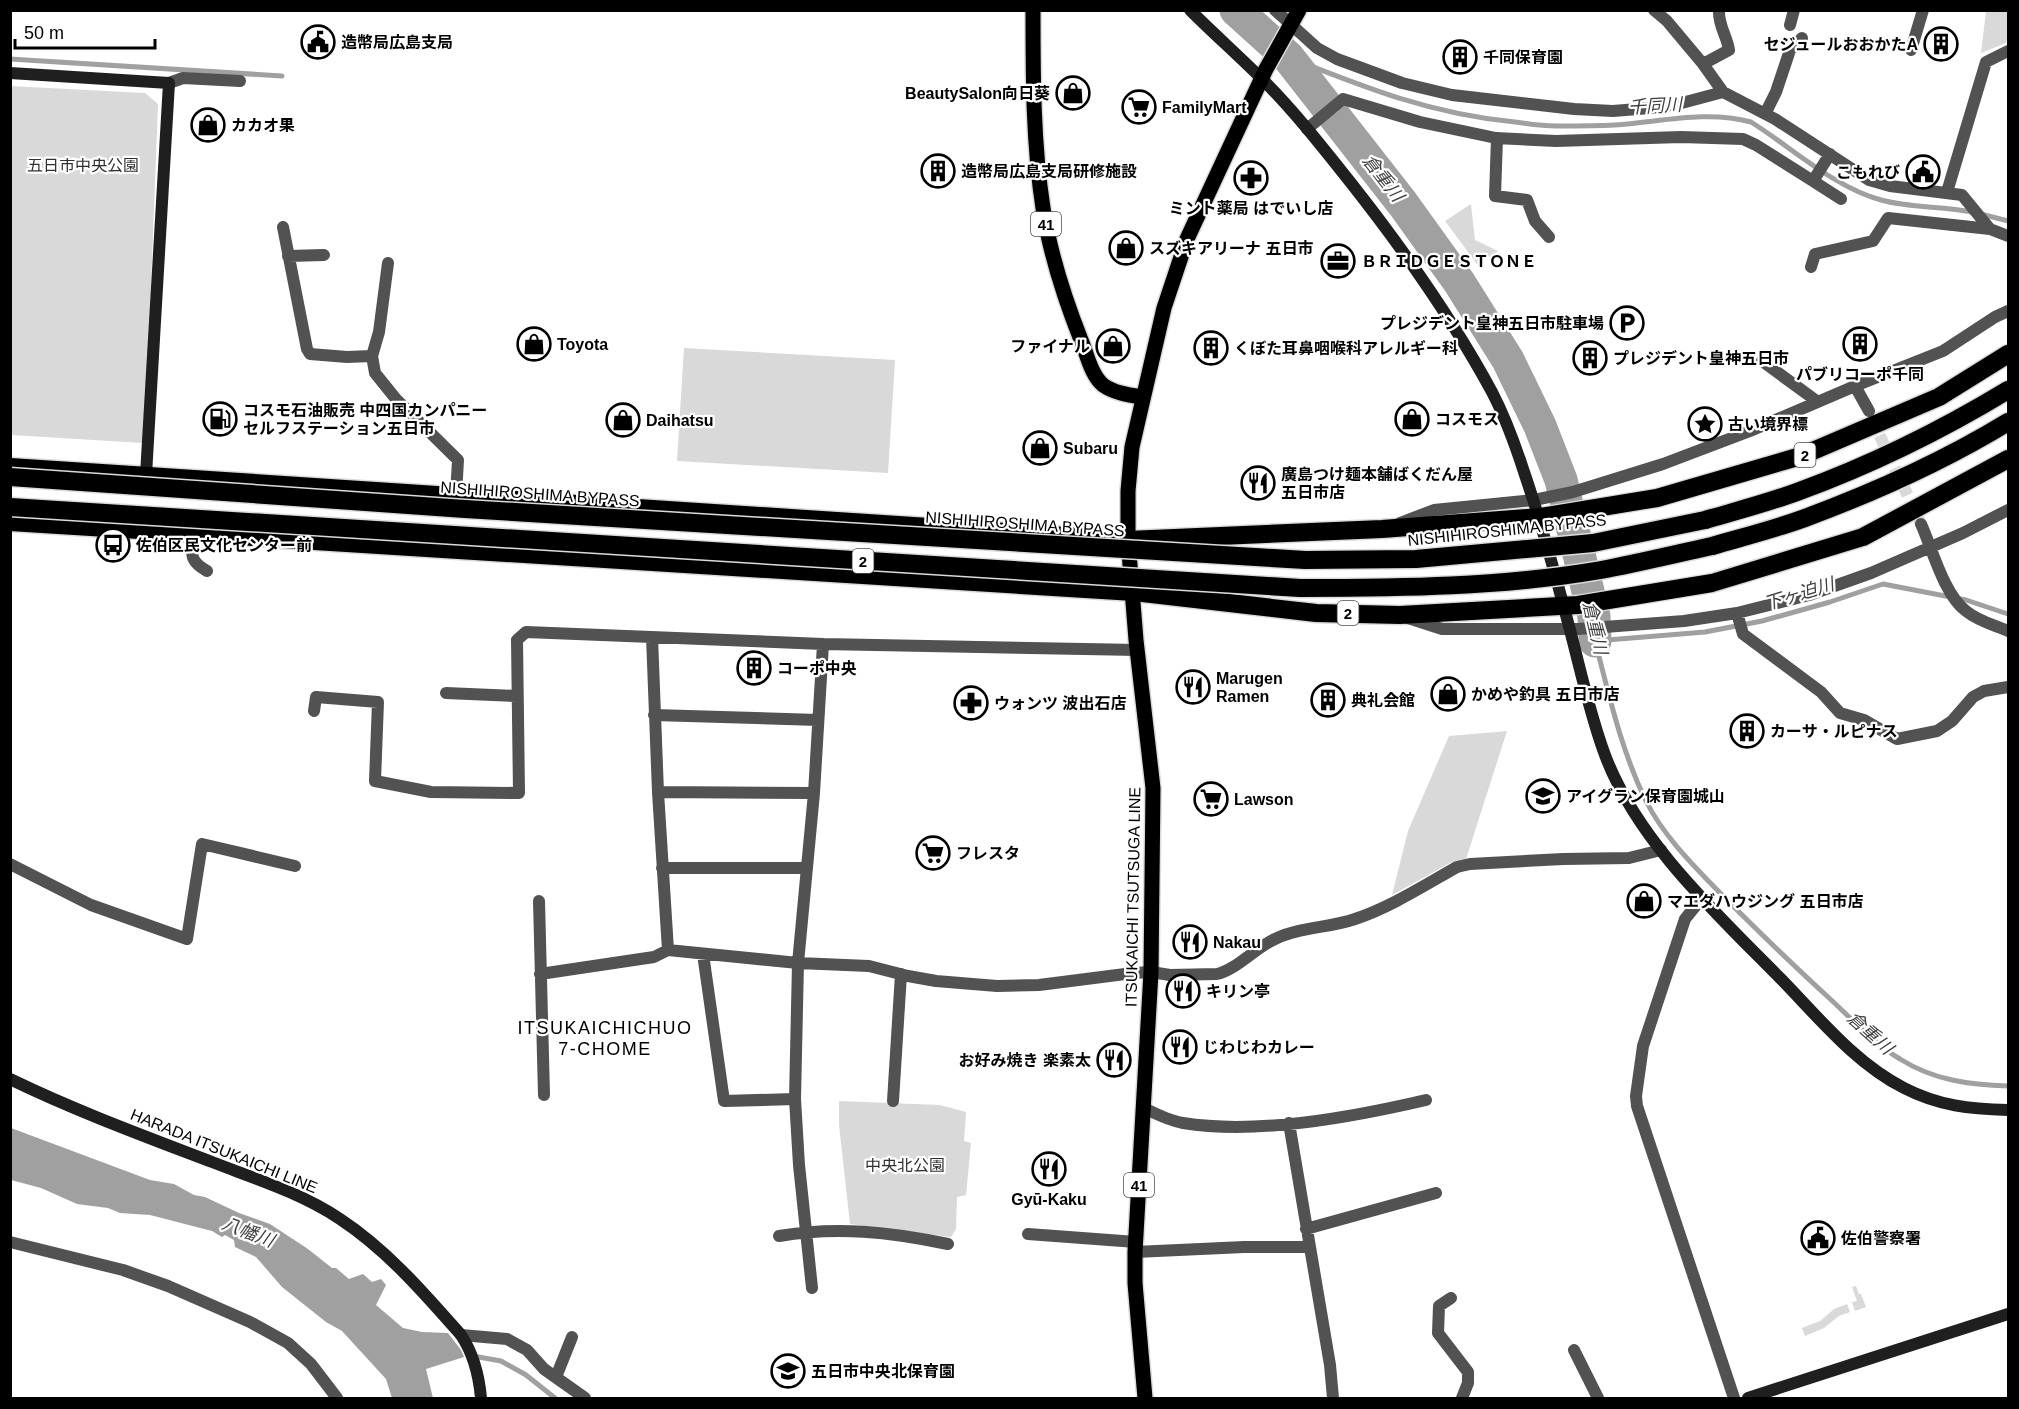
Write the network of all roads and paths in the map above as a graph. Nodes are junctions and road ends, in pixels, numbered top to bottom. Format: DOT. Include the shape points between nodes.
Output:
graph roads {
  1 [pos="1033,10"];
  2 [pos="1190,10"];
  3 [pos="1275,10"];
  4 [pos="1654,10"];
  5 [pos="1719,10"];
  6 [pos="1794,10"];
  7 [pos="1923,10"];
  8 [pos="1292,22"];
  9 [pos="1790,25"];
  10 [pos="1802,38"];
  11 [pos="1911,50"];
  12 [pos="2008,51"];
  13 [pos="1703,64"];
  14 [pos="10,72"];
  15 [pos="1265,75"];
  16 [pos="240,81"];
  17 [pos="169,83"];
  18 [pos="1723,92"];
  19 [pos="1765,114"];
  20 [pos="1311,126"];
  21 [pos="1497,138"];
  22 [pos="1828,158"];
  23 [pos="1814,179"];
  24 [pos="1947,192"];
  25 [pos="1842,198"];
  26 [pos="1988,226"];
  27 [pos="283,227"];
  28 [pos="1549,237"];
  29 [pos="2008,237"];
  30 [pos="324,255"];
  31 [pos="288,256"];
  32 [pos="388,263"];
  33 [pos="1811,267"];
  34 [pos="2008,310"];
  35 [pos="2008,354"];
  36 [pos="372,356"];
  37 [pos="1762,361"];
  38 [pos="1855,386"];
  39 [pos="2008,390"];
  40 [pos="1142,397"];
  41 [pos="1818,402"];
  42 [pos="1869,411"];
  43 [pos="2008,422"];
  44 [pos="2008,459"];
  45 [pos="10,467"];
  46 [pos="146,476"];
  47 [pos="10,477"];
  48 [pos="456,495"];
  49 [pos="1536,499"];
  50 [pos="10,507"];
  51 [pos="2008,510"];
  52 [pos="1540,518"];
  53 [pos="10,522"];
  54 [pos="1921,524"];
  55 [pos="1382,529"];
  56 [pos="193,534"];
  57 [pos="1128,540"];
  58 [pos="1931,548"];
  59 [pos="207,571"];
  60 [pos="1134,592"];
  61 [pos="1571,606"];
  62 [pos="1738,614"];
  63 [pos="1400,615"];
  64 [pos="1574,629"];
  65 [pos="2008,631"];
  66 [pos="652,637"];
  67 [pos="823,644"];
  68 [pos="1138,650"];
  69 [pos="2008,687"];
  70 [pos="446,693"];
  71 [pos="517,696"];
  72 [pos="314,711"];
  73 [pos="654,715"];
  74 [pos="818,720"];
  75 [pos="658,792"];
  76 [pos="814,793"];
  77 [pos="1661,850"];
  78 [pos="10,864"];
  79 [pos="295,866"];
  80 [pos="662,868"];
  81 [pos="806,868"];
  82 [pos="1702,898"];
  83 [pos="539,901"];
  84 [pos="668,950"];
  85 [pos="703,954"];
  86 [pos="798,963"];
  87 [pos="1151,972"];
  88 [pos="540,974"];
  89 [pos="900,974"];
  90 [pos="10,1079"];
  91 [pos="544,1095"];
  92 [pos="795,1099"];
  93 [pos="1426,1100"];
  94 [pos="893,1101"];
  95 [pos="1144,1108"];
  96 [pos="2008,1110"];
  97 [pos="1289,1123"];
  98 [pos="1436,1193"];
  99 [pos="1306,1229"];
  100 [pos="806,1232"];
  101 [pos="1028,1234"];
  102 [pos="778,1236"];
  103 [pos="10,1242"];
  104 [pos="948,1244"];
  105 [pos="1309,1246"];
  106 [pos="1135,1247"];
  107 [pos="812,1288"];
  108 [pos="1451,1298"];
  109 [pos="2008,1314"];
  110 [pos="572,1337"];
  111 [pos="464,1339"];
  112 [pos="1574,1350"];
  113 [pos="556,1377"];
  114 [pos="337,1398"];
  115 [pos="480,1398"];
  116 [pos="585,1398"];
  117 [pos="1145,1398"];
  118 [pos="1333,1398"];
  119 [pos="1462,1398"];
  120 [pos="1599,1398"];
  121 [pos="1734,1398"];
  122 [pos="1748,1398"];
  1 -- 40 [label="main road, 41" via="1039,179 1056,268 1094,373 1105,386"];
  2 -- 15 [label="street"];
  3 -- 8 [label="street"];
  4 -- 13 [label="street"];
  5 -- 13 [label="street" via="1729,50"];
  6 -- 9 [label="street"];
  7 -- 11 [label="street"];
  8 -- 15 [label="main road, ITSUKAICHI TSUTSUGA LINE / 41"];
  8 -- 18 [label="street" via="1317,48 1338,59 1452,95 1613,111 1668,105"];
  10 -- 19 [label="street" via="1790,50"];
  12 -- 24 [label="street" via="1986,62"];
  13 -- 18 [label="street"];
  14 -- 17 [label="street"];
  15 -- 20 [label="street"];
  15 -- 40 [label="main road, ITSUKAICHI TSUTSUGA LINE / 41" via="1187,239 1164,308"];
  16 -- 17 [label="street" via="183,78"];
  17 -- 46 [label="street"];
  18 -- 19 [label="street"];
  19 -- 22 [label="street"];
  20 -- 21 [label="street" via="1343,99 1420,122"];
  20 -- 49 [label="street" via="1458,333 1493,394"];
  21 -- 23 [label="street" via="1743,139"];
  21 -- 28 [label="street" via="1495,196 1527,200 1535,221"];
  22 -- 23 [label="street"];
  22 -- 24 [label="street" via="1869,180"];
  23 -- 25 [label="street"];
  24 -- 26 [label="street" via="1962,195"];
  26 -- 29 [label="street"];
  26 -- 33 [label="street" via="1888,218 1873,241 1815,254"];
  27 -- 31 [label="street"];
  30 -- 31 [label="street"];
  31 -- 36 [label="street" via="310,354"];
  32 -- 36 [label="street"];
  34 -- 38 [label="street" via="1943,351"];
  35 -- 52 [label="highway, 2" via="1939,397 1801,456 1657,498"];
  36 -- 48 [label="street" via="375,373 396,399 458,460"];
  37 -- 41 [label="street"];
  38 -- 41 [label="street"];
  38 -- 42 [label="street"];
  39 -- 47 [label="highway, NISHIHIROSHIMA BYPASS / 2, bridge" via="1964,417 1876,460 1796,493 1705,520 1593,543 1416,560 1305,560"];
  40 -- 57 [label="main road, ITSUKAICHI TSUTSUGA LINE / 41" via="1132,447"];
  41 -- 49 [label="street" via="1663,464 1573,492"];
  43 -- 50 [label="highway, 2, bridge" via="1889,484 1803,519 1713,546 1600,570 1416,588 1300,588"];
  44 -- 61 [label="highway, 2" via="1863,537 1712,583"];
  45 -- 46 [label="highway, NISHIHIROSHIMA BYPASS / 2"];
  46 -- 48 [label="highway, NISHIHIROSHIMA BYPASS / 2"];
  48 -- 57 [label="highway, NISHIHIROSHIMA BYPASS / 2"];
  49 -- 52 [label="street"];
  49 -- 55 [label="street" via="1434,510"];
  51 -- 58 [label="street"];
  52 -- 55 [label="highway, NISHIHIROSHIMA BYPASS / 2"];
  52 -- 61 [label="street"];
  53 -- 56 [label="highway, 2"];
  54 -- 58 [label="street"];
  55 -- 57 [label="highway, NISHIHIROSHIMA BYPASS / 2"];
  56 -- 59 [label="street" via="192,557 196,565"];
  56 -- 60 [label="highway, 2"];
  57 -- 60 [label="main road, ITSUKAICHI TSUTSUGA LINE / 41"];
  58 -- 62 [label="street" via="1809,595"];
  58 -- 65 [label="street" via="1950,591 1964,610"];
  60 -- 63 [label="highway, 2" via="1316,613"];
  60 -- 68 [label="main road, ITSUKAICHI TSUTSUGA LINE / 41"];
  61 -- 63 [label="highway, 2"];
  61 -- 64 [label="street"];
  62 -- 64 [label="street"];
  62 -- 69 [label="street" via="1743,634 1821,692 1840,713 1864,720 1898,739 1937,731 1952,721 1973,697"];
  63 -- 64 [label="street" via="1442,629"];
  64 -- 77 [label="street" via="1584,689 1605,756 1638,820"];
  66 -- 67 [label="street"];
  66 -- 71 [label="street" via="526,632 517,640"];
  66 -- 73 [label="street"];
  67 -- 68 [label="street"];
  67 -- 74 [label="street"];
  68 -- 87 [label="main road, ITSUKAICHI TSUTSUGA LINE / 41" via="1153,788"];
  70 -- 71 [label="street"];
  71 -- 72 [label="street" via="519,793 431,792 375,781 378,702 316,697"];
  73 -- 74 [label="street"];
  73 -- 75 [label="street"];
  74 -- 76 [label="street"];
  75 -- 76 [label="street"];
  75 -- 80 [label="street"];
  76 -- 81 [label="street"];
  77 -- 82 [label="street"];
  77 -- 87 [label="street" via="1629,858 1457,867 1357,919 1276,938 1224,972"];
  78 -- 79 [label="street" via="91,905 187,939 202,844"];
  80 -- 81 [label="street"];
  80 -- 84 [label="street"];
  81 -- 86 [label="street"];
  82 -- 96 [label="street" via="1867,1064 1902,1087 1935,1102"];
  82 -- 121 [label="street" via="1685,919 1643,1046 1636,1096"];
  83 -- 88 [label="street"];
  84 -- 85 [label="street"];
  84 -- 88 [label="street" via="654,957"];
  85 -- 86 [label="street"];
  85 -- 92 [label="street" via="724,1101"];
  86 -- 89 [label="street" via="869,966"];
  86 -- 92 [label="street"];
  87 -- 89 [label="street" via="1017,986 936,981"];
  87 -- 95 [label="main road, ITSUKAICHI TSUTSUGA LINE / 41"];
  88 -- 91 [label="street"];
  89 -- 94 [label="street"];
  90 -- 111 [label="street, HARADA ITSUKAICHI LINE" via="103,1120 298,1195 339,1218 402,1270"];
  92 -- 100 [label="street"];
  93 -- 97 [label="street" via="1373,1112"];
  95 -- 97 [label="street" via="1180,1123 1234,1128"];
  95 -- 106 [label="main road, ITSUKAICHI TSUTSUGA LINE / 41"];
  97 -- 99 [label="street"];
  98 -- 99 [label="street"];
  99 -- 105 [label="street"];
  100 -- 102 [label="street"];
  100 -- 104 [label="street" via="842,1230"];
  100 -- 107 [label="street"];
  101 -- 106 [label="street"];
  103 -- 114 [label="street" via="123,1270 250,1322 288,1343 311,1364"];
  105 -- 106 [label="street"];
  105 -- 118 [label="street"];
  106 -- 117 [label="main road, ITSUKAICHI TSUTSUGA LINE / 41"];
  108 -- 119 [label="street" via="1439,1306 1438,1333 1468,1372"];
  109 -- 122 [label="street"];
  110 -- 113 [label="street"];
  111 -- 113 [label="street" via="507,1339 527,1350"];
  111 -- 115 [label="street, HARADA ITSUKAICHI LINE" via="477,1371"];
  112 -- 120 [label="street"];
  113 -- 116 [label="street"];
}
